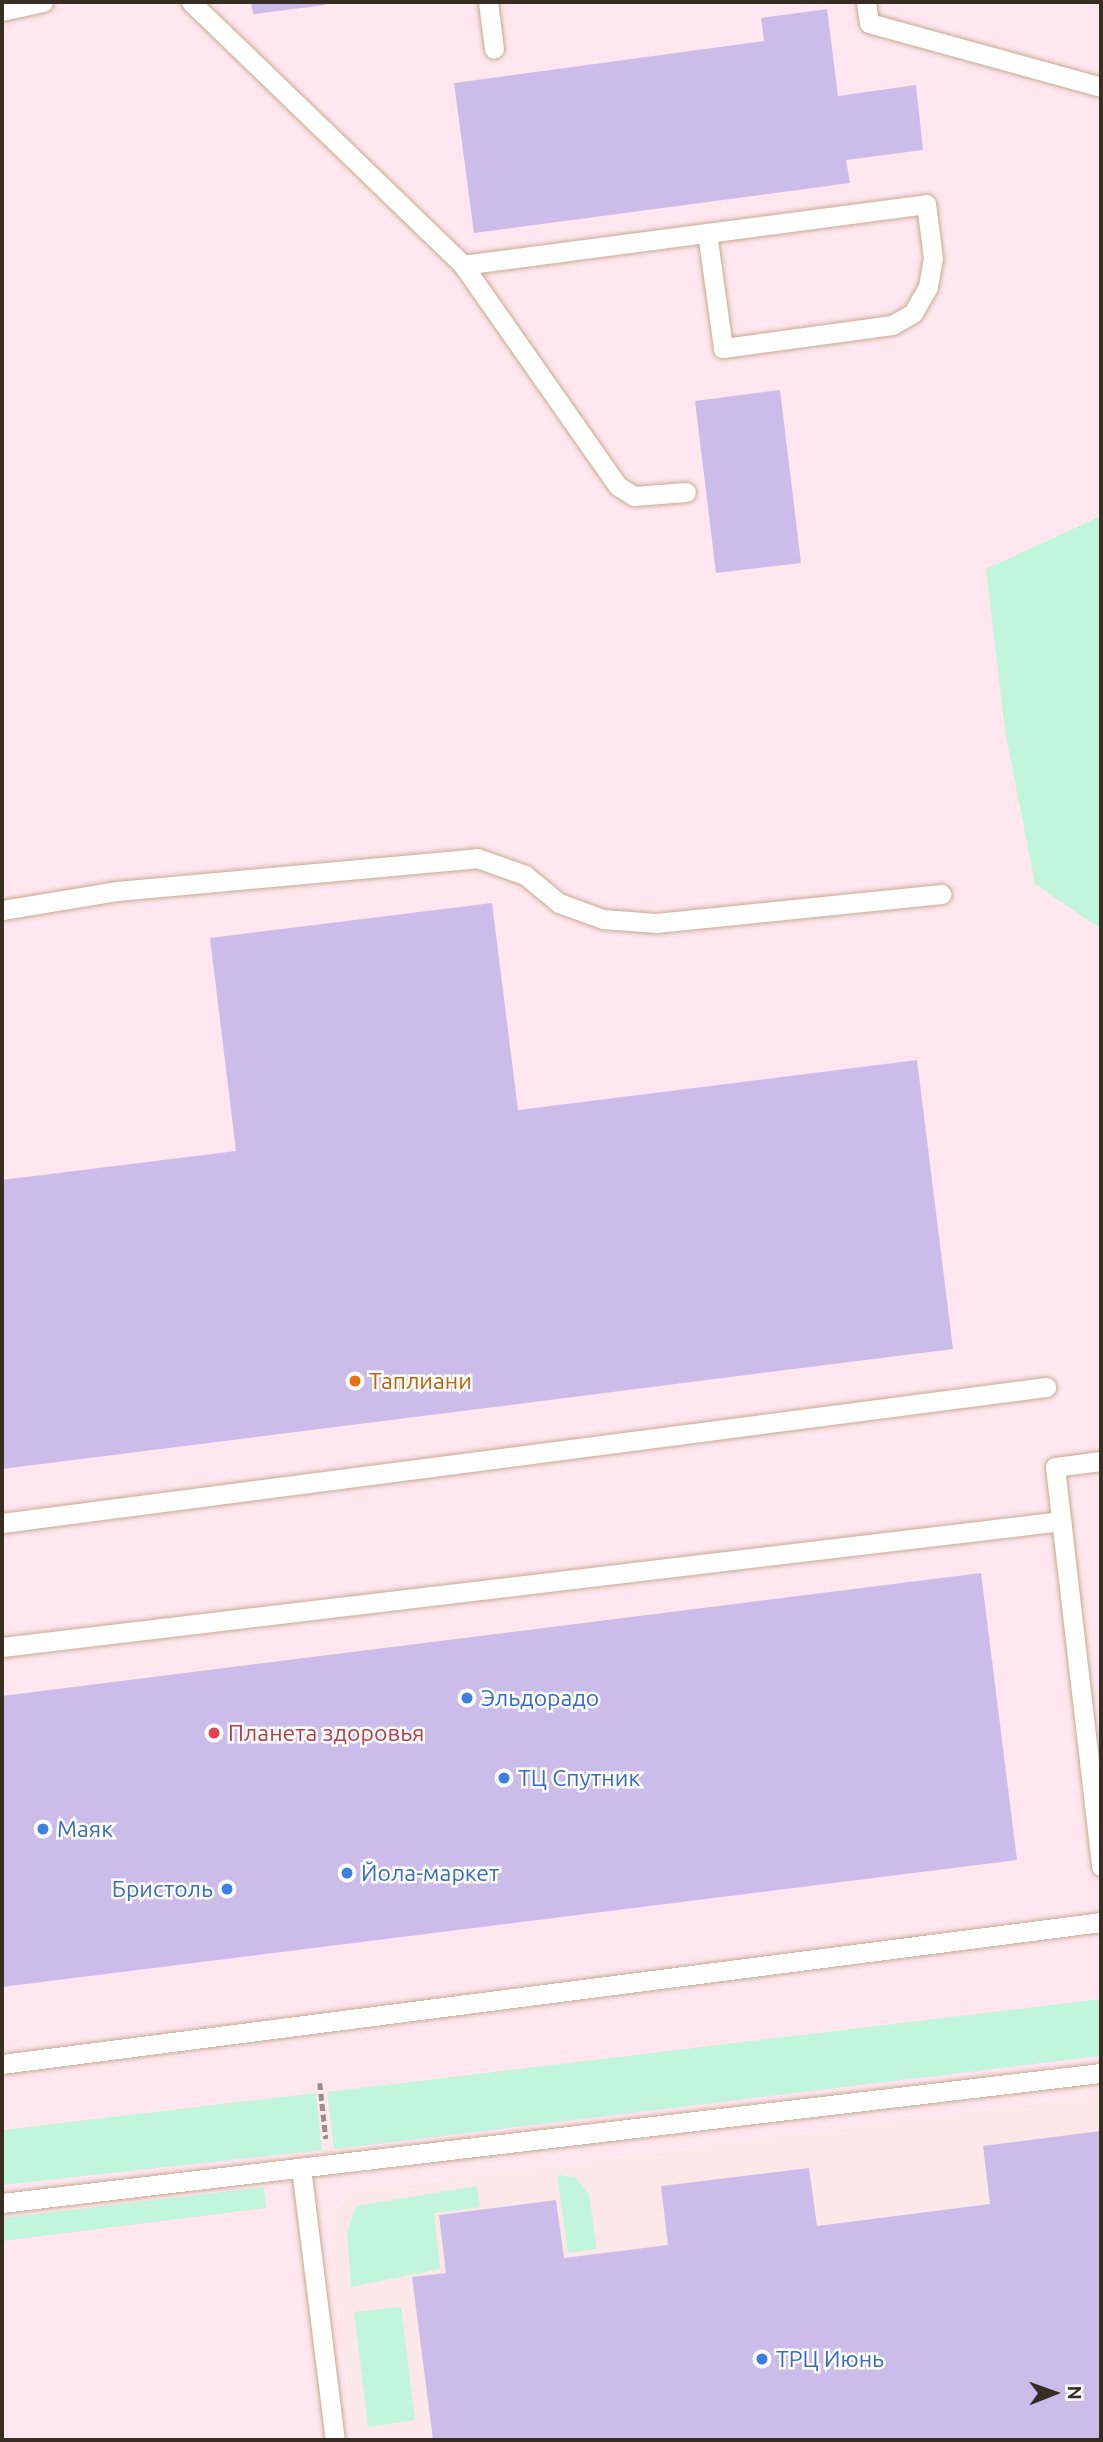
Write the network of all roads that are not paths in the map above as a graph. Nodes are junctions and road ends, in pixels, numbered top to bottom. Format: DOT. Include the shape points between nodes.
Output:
graph roads {
  1 [pos="43,2"];
  2 [pos="191,2"];
  3 [pos="488,2"];
  4 [pos="866,2"];
  5 [pos="2,11"];
  6 [pos="494,48"];
  7 [pos="1101,87"];
  8 [pos="707,233"];
  9 [pos="463,265"];
  10 [pos="686,492"];
  11 [pos="942,894"];
  12 [pos="2,910"];
  13 [pos="1046,1387"];
  14 [pos="1101,1461"];
  15 [pos="1062,1521"];
  16 [pos="2,1523"];
  17 [pos="2,1647"];
  18 [pos="1101,1866"];
  19 [pos="1101,1922"];
  20 [pos="2,2064"];
  21 [pos="1101,2073"];
  22 [pos="301,2168"];
  23 [pos="2,2203"];
  24 [pos="335,2440"];
  1 -- 5 [label="lane"];
  2 -- 9 [label="lane"];
  3 -- 6 [label="lane"];
  4 -- 7 [label="lane" via="869,23"];
  8 -- 8 [label="lane" via="723,348 892,325 913,313 928,287 933,258 926,204"];
  8 -- 9 [label="lane"];
  9 -- 10 [label="lane" via="618,486 634,496"];
  11 -- 12 [label="lane" via="656,923 603,919 559,903 525,875 477,858 117,891"];
  13 -- 16 [label="lane"];
  14 -- 15 [label="lane" via="1055,1467"];
  15 -- 17 [label="lane"];
  15 -- 18 [label="lane"];
  19 -- 20 [label="lane"];
  21 -- 22 [label="lane"];
  22 -- 23 [label="lane"];
  22 -- 24 [label="lane"];
}
